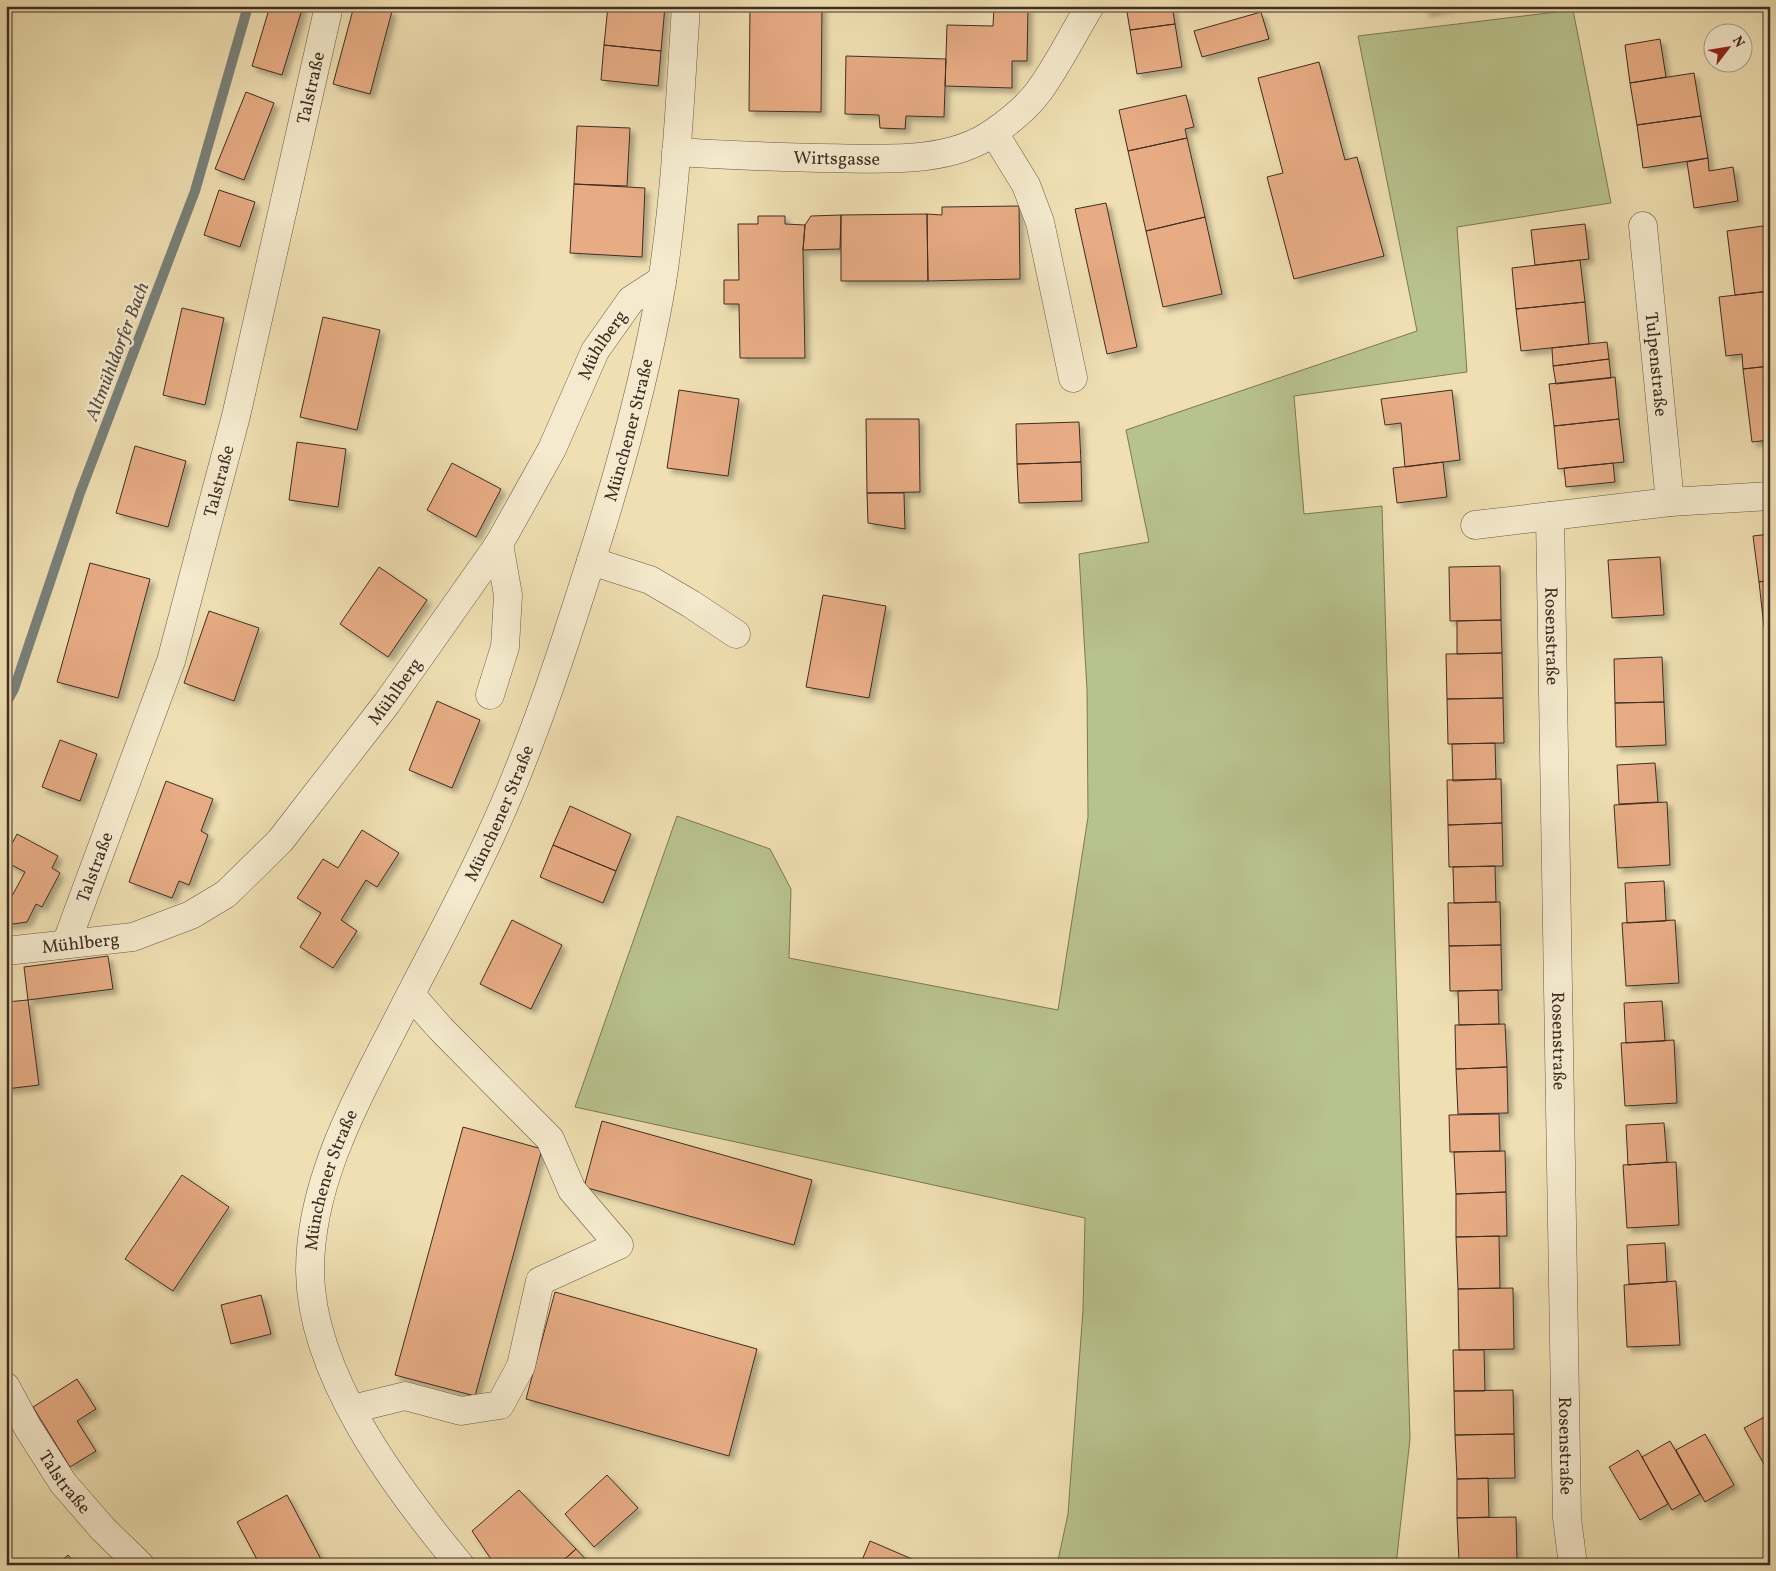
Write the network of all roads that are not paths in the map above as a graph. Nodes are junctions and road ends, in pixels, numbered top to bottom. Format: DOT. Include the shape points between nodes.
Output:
graph roads {
  1 [pos="329,6"];
  2 [pos="686,6"];
  3 [pos="1090,6"];
  4 [pos="994,132"];
  5 [pos="676,152"];
  6 [pos="1643,226"];
  7 [pos="662,280"];
  8 [pos="1073,378"];
  9 [pos="1770,496"];
  10 [pos="1670,502"];
  11 [pos="1550,516"];
  12 [pos="1475,525"];
  13 [pos="499,544"];
  14 [pos="591,561"];
  15 [pos="736,634"];
  16 [pos="490,695"];
  17 [pos="66,944"];
  18 [pos="6,951"];
  19 [pos="411,995"];
  20 [pos="6,1388"];
  21 [pos="352,1409"];
  22 [pos="140,1565"];
  23 [pos="460,1565"];
  24 [pos="1573,1565"];
  1 -- 17 [label="street, Talstraße" via="236,416 171,661"];
  2 -- 5 [label="street, Münchener Straße"];
  3 -- 4 [label="street, Wirtsgasse" via="1038,92"];
  4 -- 5 [label="street, Wirtsgasse" via="969,146 935,155 893,159"];
  4 -- 8 [label="street" via="1026,185 1040,222"];
  5 -- 7 [label="street, Münchener Straße"];
  6 -- 10 [label="street, Tulpenstraße"];
  7 -- 13 [label="street, Mühlberg" via="631,300 595,351 552,449"];
  7 -- 14 [label="street, Münchener Straße" via="642,384"];
  9 -- 10 [label="street"];
  10 -- 11 [label="street"];
  11 -- 12 [label="street"];
  11 -- 24 [label="street, Rosenstraße" via="1567,1508"];
  13 -- 16 [label="street" via="508,596 505,647"];
  13 -- 17 [label="street, Mühlberg" via="387,704 280,841 226,894 191,915 133,937"];
  14 -- 15 [label="street" via="650,580"];
  14 -- 19 [label="street, Münchener Straße" via="562,655 520,768 479,861"];
  17 -- 18 [label="street, Mühlberg"];
  19 -- 21 [label="street, Münchener Straße" via="353,1107 316,1212 312,1240 312,1298 321,1337 334,1374"];
  19 -- 21 [label="street" via="550,1139 572,1190 619,1245 540,1281 521,1366 500,1406 461,1411 405,1396"];
  20 -- 22 [label="street, Talstraße" via="63,1482 103,1529"];
  21 -- 23 [label="street, Münchener Straße" via="382,1463"];
}
